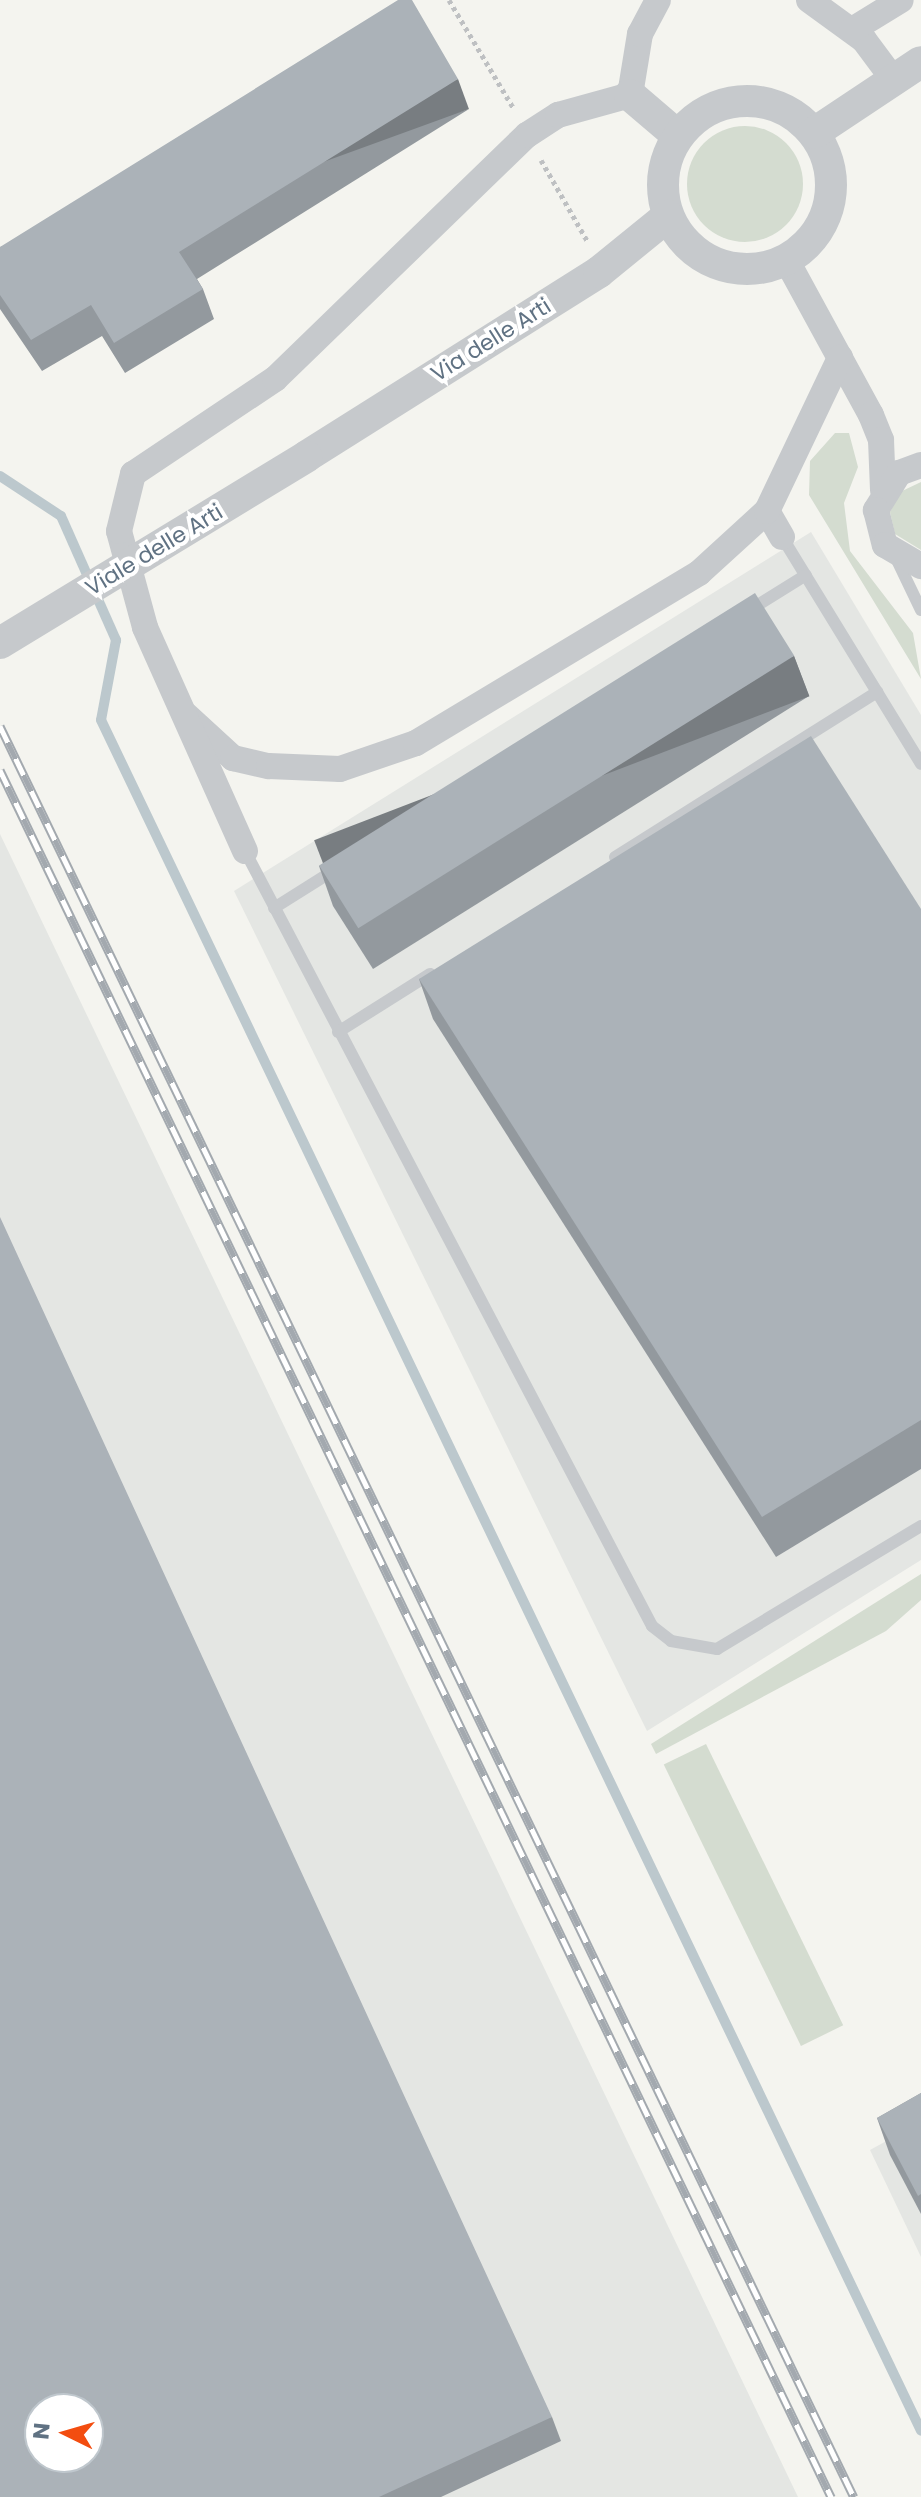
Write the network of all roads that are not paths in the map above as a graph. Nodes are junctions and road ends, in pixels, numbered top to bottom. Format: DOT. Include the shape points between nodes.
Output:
graph roads {
  1 [pos="658,0"];
  2 [pos="809,0"];
  3 [pos="901,0"];
  4 [pos="852,30"];
  5 [pos="921,62"];
  6 [pos="893,79"];
  7 [pos="630,95"];
  8 [pos="814,133"];
  9 [pos="678,136"];
  10 [pos="668,216"];
  11 [pos="787,261"];
  12 [pos="840,358"];
  13 [pos="871,415"];
  14 [pos="307,456"];
  15 [pos="921,462"];
  16 [pos="883,490"];
  17 [pos="767,511"];
  18 [pos="782,537"];
  19 [pos="895,556"];
  20 [pos="921,566"];
  21 [pos="806,575"];
  22 [pos="921,610"];
  23 [pos="739,617"];
  24 [pos="0,643"];
  25 [pos="877,692"];
  26 [pos="174,705"];
  27 [pos="921,764"];
  28 [pos="245,851"];
  29 [pos="354,858"];
  30 [pos="594,870"];
  31 [pos="274,908"];
  32 [pos="446,964"];
  33 [pos="338,1032"];
  34 [pos="921,1526"];
  1 -- 7 [label="street" via="640,34"];
  2 -- 4 [label="street"];
  3 -- 4 [label="street"];
  4 -- 6 [label="street"];
  5 -- 6 [label="street"];
  6 -- 8 [label="street"];
  7 -- 9 [label="street"];
  7 -- 26 [label="street" via="558,115 527,135 275,379 133,474 119,531"];
  8 -- 9 [label="street" via="795,115 745,100 719,105"];
  8 -- 11 [label="street" via="832,179 830,203 822,226"];
  9 -- 10 [label="street" via="663,175"];
  10 -- 11 [label="street" via="683,241 718,264 760,270"];
  10 -- 14 [label="street, Via delle Arti" via="599,272"];
  11 -- 12 [label="street"];
  12 -- 13 [label="street"];
  12 -- 17 [label="street"];
  13 -- 15 [label="street"];
  13 -- 16 [label="street" via="881,440"];
  14 -- 24 [label="street, Viale delle Arti, bridge"];
  15 -- 16 [label="street"];
  16 -- 19 [label="street" via="877,527"];
  17 -- 18 [label="street"];
  17 -- 26 [label="street" via="686,582 416,743 340,769 233,758"];
  18 -- 21 [label="lane"];
  19 -- 20 [label="street"];
  19 -- 22 [label="lane"];
  21 -- 23 [label="lane"];
  21 -- 25 [label="lane"];
  25 -- 27 [label="lane"];
  25 -- 30 [label="lane"];
  26 -- 28 [label="street"];
  28 -- 31 [label="lane"];
  29 -- 31 [label="lane"];
  31 -- 33 [label="lane"];
  32 -- 33 [label="lane"];
  33 -- 34 [label="lane" via="652,1626 671,1641 717,1649"];
}
